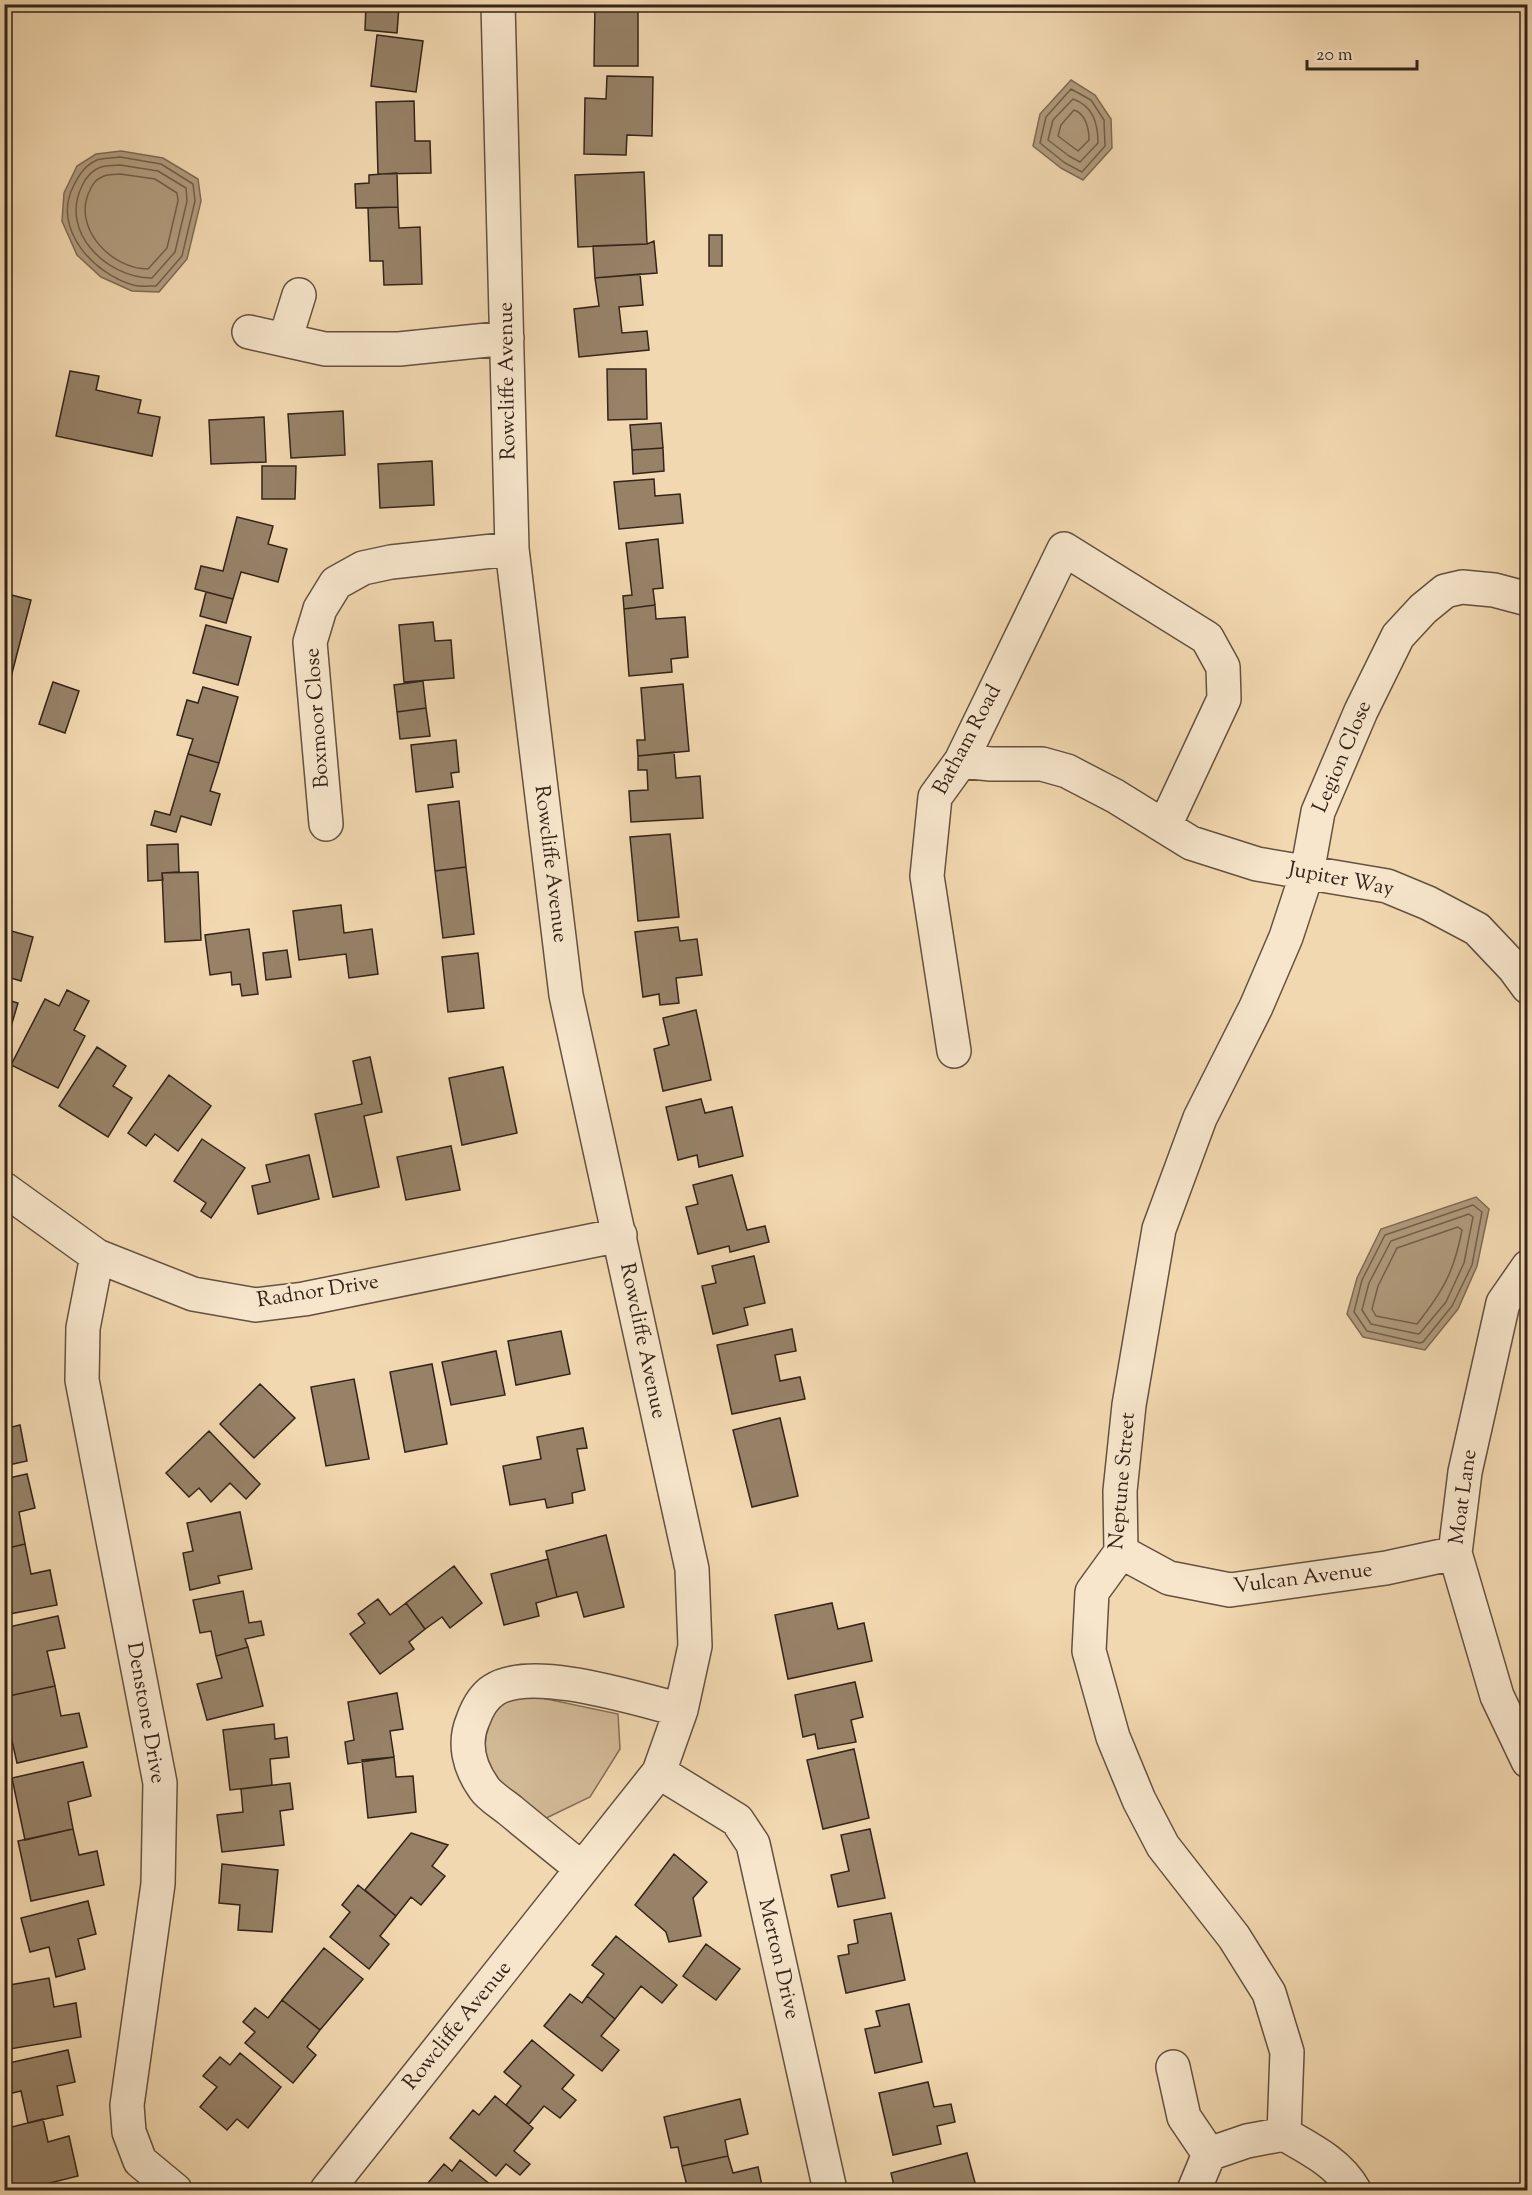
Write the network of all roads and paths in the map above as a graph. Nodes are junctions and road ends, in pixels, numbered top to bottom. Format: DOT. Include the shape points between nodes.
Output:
graph roads {
  1 [pos="498,4"];
  2 [pos="299,295"];
  3 [pos="249,332"];
  4 [pos="507,338"];
  5 [pos="285,340"];
  6 [pos="512,549"];
  7 [pos="1527,599"];
  8 [pos="961,761"];
  9 [pos="326,824"];
  10 [pos="1164,825"];
  11 [pos="1307,873"];
  12 [pos="1527,987"];
  13 [pos="954,1051"];
  14 [pos="1200,1118"];
  15 [pos="4,1189"];
  16 [pos="620,1235"];
  17 [pos="97,1257"];
  18 [pos="1527,1267"];
  19 [pos="1121,1552"];
  20 [pos="1455,1553"];
  21 [pos="681,1710"];
  22 [pos="1527,1761"];
  23 [pos="659,1772"];
  24 [pos="582,1869"];
  25 [pos="1173,2067"];
  26 [pos="1284,2134"];
  27 [pos="1209,2154"];
  28 [pos="333,2188"];
  29 [pos="175,2190"];
  30 [pos="830,2190"];
  31 [pos="1194,2190"];
  32 [pos="1354,2190"];
  1 -- 4 [label="street, Rowcliffe Avenue"];
  2 -- 5 [label="street"];
  3 -- 5 [label="street"];
  4 -- 5 [label="street" via="399,349 325,349"];
  4 -- 6 [label="street, Rowcliffe Avenue"];
  6 -- 9 [label="street, Boxmoor Close" via="391,562 363,568 336,583 320,609 310,642"];
  6 -- 16 [label="street, Rowcliffe Avenue" via="566,995"];
  7 -- 11 [label="street, Legion Close" via="1494,590 1462,587 1445,591 1398,636 1318,812"];
  8 -- 10 [label="street, Jupiter Way" via="1042,764 1067,771"];
  8 -- 10 [label="street, Batham Road" via="1064,549 1207,638 1223,667 1224,699"];
  8 -- 13 [label="street, Batham Road" via="935,797 927,876"];
  10 -- 11 [label="street, Jupiter Way" via="1191,843 1257,864"];
  11 -- 12 [label="street, Jupiter Way" via="1387,886 1428,903 1477,929"];
  11 -- 14 [label="street, Legion Close" via="1260,998"];
  14 -- 19 [label="street, Neptune Street" via="1159,1229 1129,1405 1120,1491"];
  15 -- 17 [label="street, Radnor Drive"];
  16 -- 17 [label="street, Radnor Drive" via="304,1299 256,1305 193,1294"];
  16 -- 21 [label="street, Rowcliffe Avenue" via="692,1569 695,1646"];
  17 -- 29 [label="street, Denstone Drive" via="83,1328 82,1380 160,1783 158,1884 127,2105 129,2132 140,2161"];
  18 -- 20 [label="street, Moat Lane" via="1503,1303 1465,1472"];
  19 -- 20 [label="street, Vulcan Avenue" via="1169,1578 1230,1590 1386,1568"];
  19 -- 26 [label="street, Neptune Street" via="1092,1592 1089,1651 1113,1737 1162,1846 1234,1937 1269,1993 1287,2052"];
  20 -- 22 [label="street, Moat Lane" via="1497,1696"];
  21 -- 23 [label="street, Rowcliffe Avenue"];
  21 -- 24 [label="street" via="564,1683 532,1681 514,1682 493,1690 478,1708 466,1745 484,1790"];
  23 -- 24 [label="street, Rowcliffe Avenue"];
  23 -- 30 [label="street, Merton Drive" via="736,1820 753,1844"];
  24 -- 28 [label="street, Rowcliffe Avenue"];
  25 -- 27 [label="street" via="1184,2117"];
  26 -- 27 [label="street"];
  26 -- 32 [label="street" via="1323,2157 1347,2177"];
  27 -- 31 [label="street"];
}
